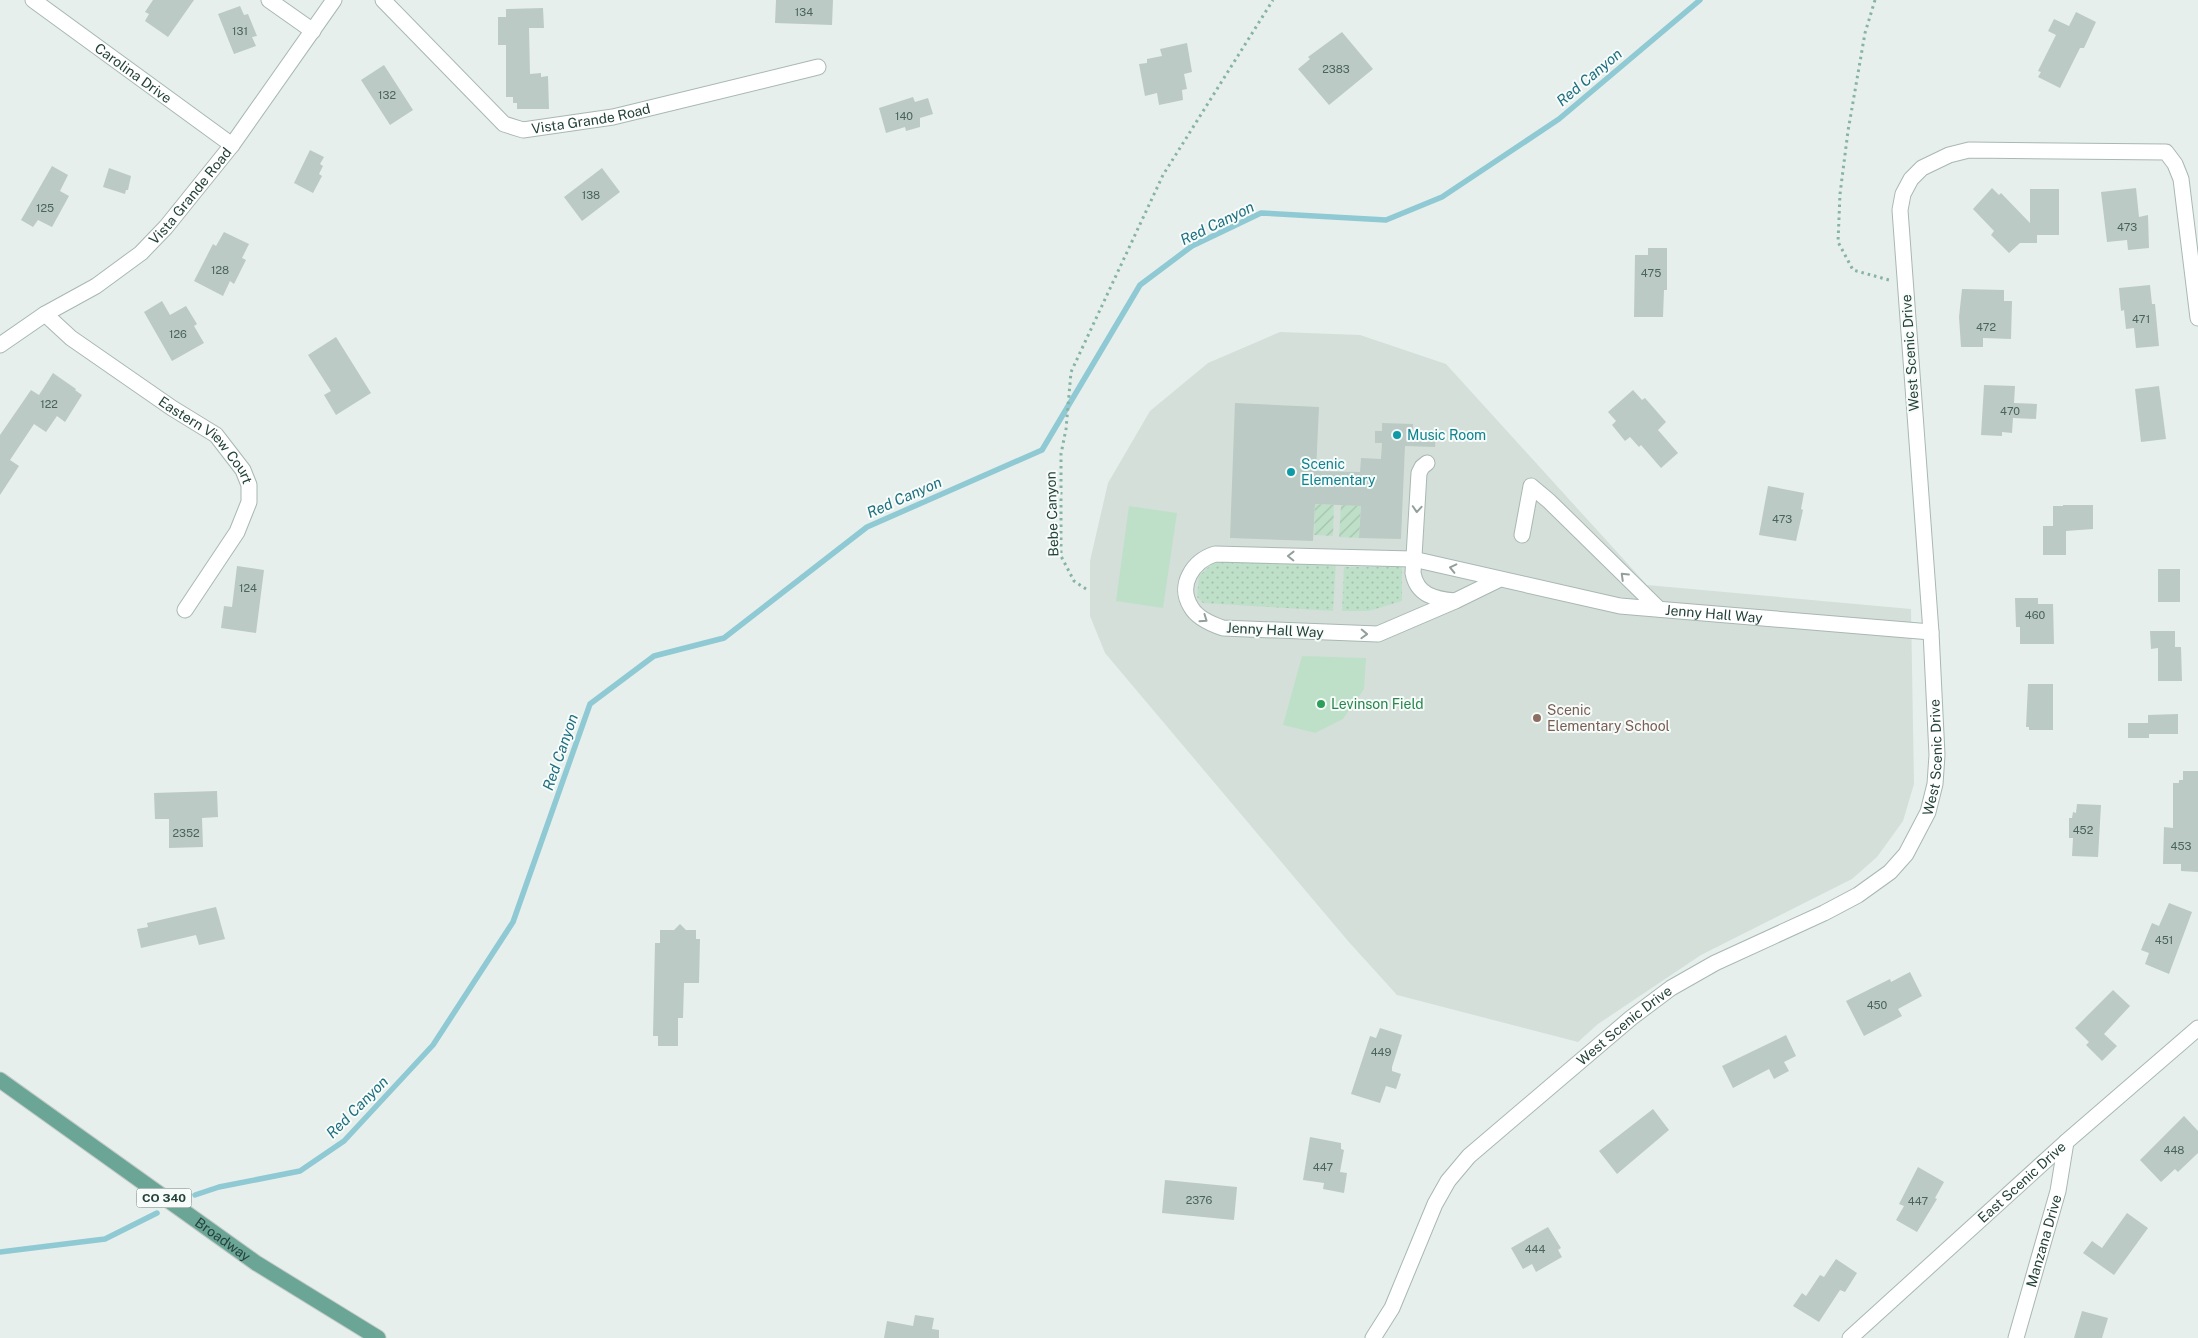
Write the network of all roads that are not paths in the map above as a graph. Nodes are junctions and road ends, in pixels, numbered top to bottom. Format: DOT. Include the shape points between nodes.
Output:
graph roads {
  1 [pos="34,0"];
  2 [pos="269,0"];
  3 [pos="334,0"];
  4 [pos="383,0"];
  5 [pos="313,30"];
  6 [pos="818,66"];
  7 [pos="232,145"];
  8 [pos="45,314"];
  9 [pos="2198,318"];
  10 [pos="0,345"];
  11 [pos="1428,464"];
  12 [pos="1522,535"];
  13 [pos="1413,559"];
  14 [pos="1500,579"];
  15 [pos="1455,602"];
  16 [pos="185,610"];
  17 [pos="1659,610"];
  18 [pos="1931,632"];
  19 [pos="2197,1030"];
  20 [pos="0,1080"];
  21 [pos="2066,1142"];
  22 [pos="378,1338"];
  23 [pos="1373,1338"];
  24 [pos="1850,1338"];
  25 [pos="2016,1338"];
  1 -- 7 [label="street, Carolina Drive"];
  2 -- 5 [label="street"];
  3 -- 5 [label="street, Vista Grande Road"];
  4 -- 6 [label="street, Vista Grande Road" via="504,124 523,130 613,117"];
  5 -- 7 [label="street, Vista Grande Road"];
  7 -- 8 [label="street, Vista Grande Road" via="141,253 96,286"];
  8 -- 10 [label="street, Vista Grande Road"];
  8 -- 16 [label="street, Eastern View Court" via="71,338 216,435 243,470 249,486 249,502 237,532"];
  9 -- 18 [label="street, West Scenic Drive" via="2181,179 2166,152 1969,150 1933,161 1911,179 1903,194 1900,210"];
  11 -- 13 [label="street, one-way" via="1419,473"];
  17 -- 12 [label="street, one-way" via="1531,486"];
  14 -- 13 [label="street, Jenny Hall Way, one-way"];
  13 -- 15 [label="street" via="1415,583 1421,591"];
  13 -- 15 [label="street, Jenny Hall Way, one-way" via="1215,554 1192,569 1187,598 1200,617 1223,628 1378,634"];
  14 -- 15 [label="street, Jenny Hall Way"];
  14 -- 17 [label="street, Jenny Hall Way" via="1620,606"];
  17 -- 18 [label="street, Jenny Hall Way"];
  18 -- 23 [label="street, West Scenic Drive" via="1937,756 1935,784 1928,812 1906,854 1890,872 1858,895 1715,963 1671,988 1468,1156 1435,1204 1392,1308"];
  19 -- 21 [label="street, East Scenic Drive"];
  20 -- 22 [label="main road, Broadway / CO 340" via="256,1263"];
  21 -- 24 [label="street, East Scenic Drive"];
  21 -- 25 [label="street, Manzana Drive" via="2058,1191"];
}
